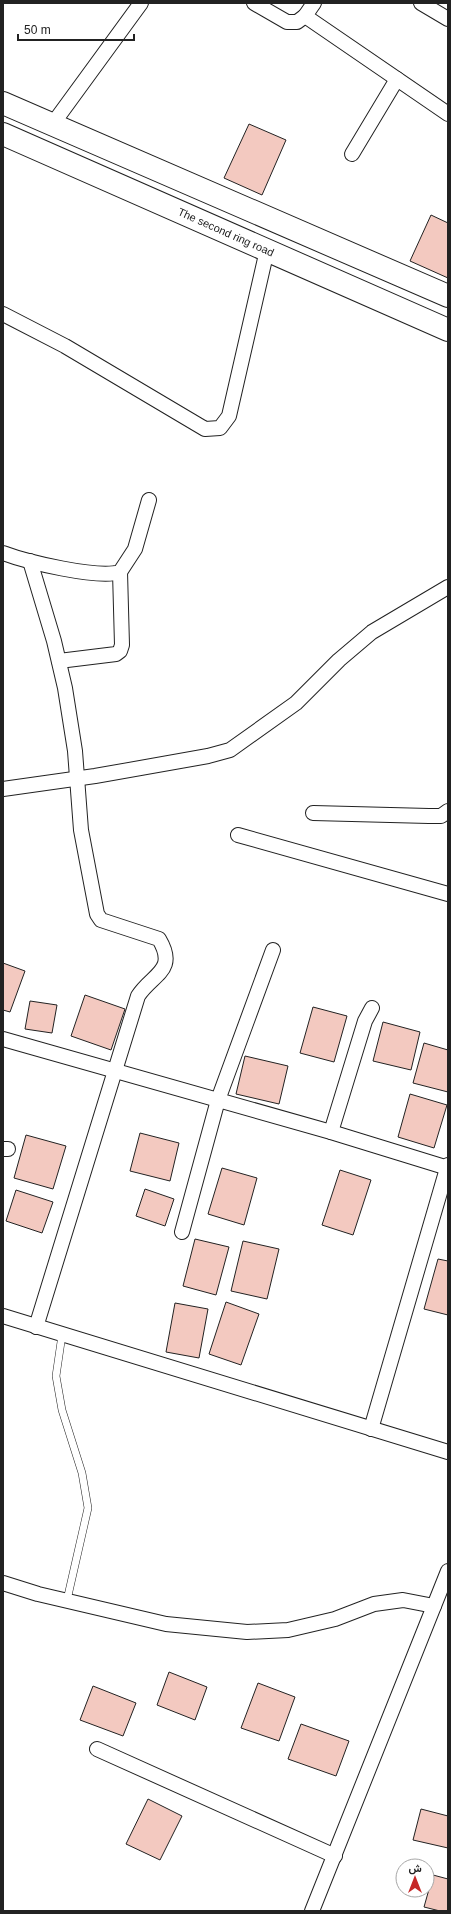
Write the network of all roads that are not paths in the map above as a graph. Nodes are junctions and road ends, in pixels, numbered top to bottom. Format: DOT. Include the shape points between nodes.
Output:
graph roads {
  1 [pos="141,3"];
  2 [pos="254,3"];
  3 [pos="314,3"];
  4 [pos="428,5"];
  5 [pos="305,16"];
  6 [pos="448,19"];
  7 [pos="396,79"];
  8 [pos="3,103"];
  9 [pos="448,114"];
  10 [pos="52,124"];
  11 [pos="3,134"];
  12 [pos="352,154"];
  13 [pos="267,250"];
  14 [pos="448,296"];
  15 [pos="3,314"];
  16 [pos="448,330"];
  17 [pos="149,500"];
  18 [pos="3,553"];
  19 [pos="30,561"];
  20 [pos="120,572"];
  21 [pos="448,587"];
  22 [pos="59,661"];
  23 [pos="77,778"];
  24 [pos="3,789"];
  25 [pos="448,811"];
  26 [pos="313,813"];
  27 [pos="238,835"];
  28 [pos="448,894"];
  29 [pos="273,950"];
  30 [pos="372,1008"];
  31 [pos="3,1039"];
  32 [pos="114,1071"];
  33 [pos="218,1100"];
  34 [pos="331,1132"];
  35 [pos="448,1167"];
  36 [pos="182,1232"];
  37 [pos="3,1316"];
  38 [pos="36,1327"];
  39 [pos="62,1335"];
  40 [pos="371,1429"];
  41 [pos="448,1452"];
  42 [pos="448,1571"];
  43 [pos="3,1583"];
  44 [pos="67,1600"];
  45 [pos="434,1606"];
  46 [pos="97,1750"];
  47 [pos="335,1856"];
  48 [pos="312,1911"];
  1 -- 10 [label="street"];
  2 -- 5 [label="street" via="288,22 297,22"];
  3 -- 5 [label="street"];
  4 -- 6 [label="street"];
  5 -- 7 [label="street"];
  7 -- 9 [label="street"];
  7 -- 12 [label="street"];
  8 -- 10 [label="main road"];
  10 -- 14 [label="main road"];
  11 -- 13 [label="main road, The second ring road"];
  13 -- 15 [label="street" via="230,416 220,428 205,430 64,346"];
  13 -- 16 [label="main road, The second ring road"];
  17 -- 20 [label="street" via="135,549"];
  18 -- 19 [label="street"];
  19 -- 20 [label="street" via="93,573 111,575"];
  19 -- 22 [label="street"];
  20 -- 22 [label="street" via="120,651 116,654"];
  21 -- 23 [label="street" via="372,632 338,660 296,703 230,750"];
  22 -- 23 [label="street" via="67,696"];
  23 -- 24 [label="street"];
  23 -- 32 [label="street" via="81,830 97,914 101,920 159,939 165,949 166,962 160,975 143,988 138,996"];
  25 -- 26 [label="street" via="441,816"];
  27 -- 28 [label="street"];
  29 -- 33 [label="street"];
  30 -- 34 [label="street" via="365,1021"];
  31 -- 32 [label="street"];
  32 -- 33 [label="street"];
  32 -- 38 [label="street"];
  33 -- 34 [label="street"];
  33 -- 36 [label="street"];
  34 -- 35 [label="street"];
  35 -- 40 [label="street"];
  37 -- 38 [label="street"];
  38 -- 39 [label="street"];
  39 -- 40 [label="street"];
  39 -- 44 [label="lane" via="56,1376 62,1410 82,1472 88,1508"];
  40 -- 41 [label="street"];
  42 -- 45 [label="street"];
  43 -- 44 [label="street"];
  44 -- 45 [label="street" via="166,1624 247,1632 288,1630 335,1619 374,1604 403,1600"];
  45 -- 47 [label="street"];
  46 -- 47 [label="street"];
  47 -- 48 [label="street"];
}
